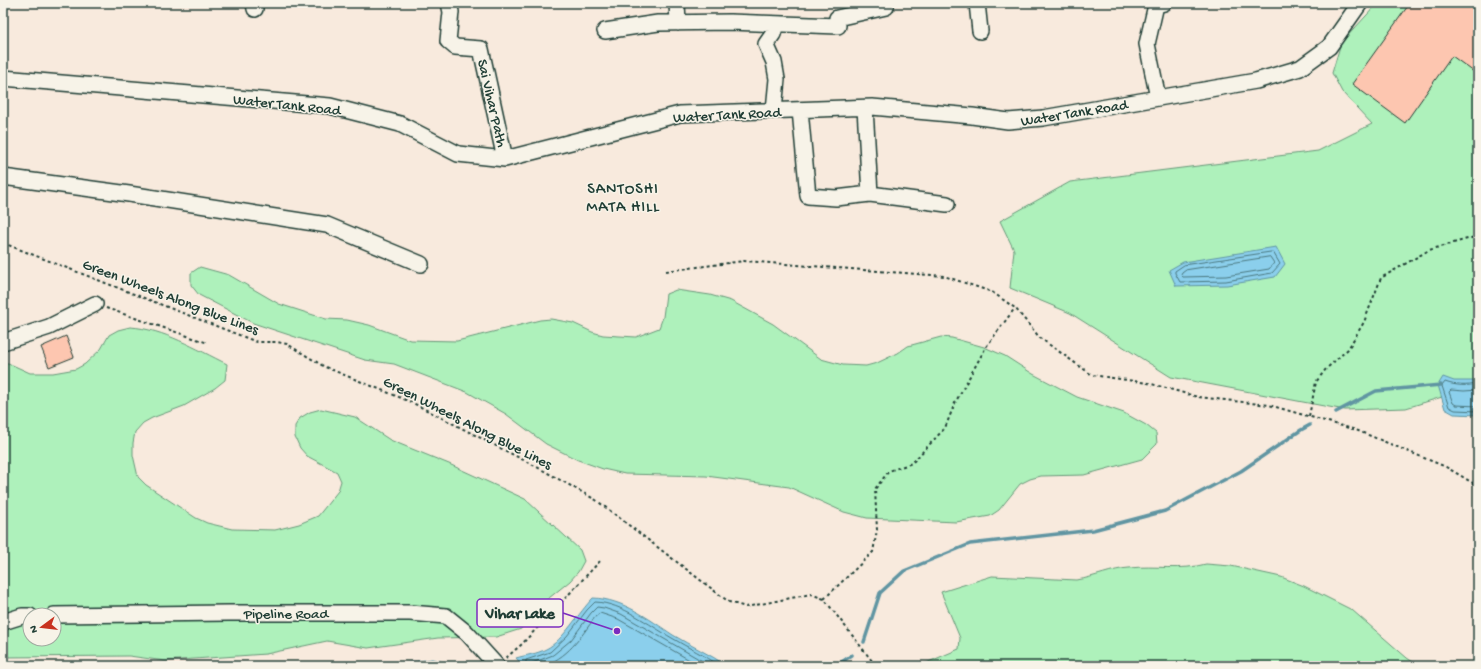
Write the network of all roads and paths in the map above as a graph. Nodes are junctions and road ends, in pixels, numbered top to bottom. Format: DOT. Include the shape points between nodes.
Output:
graph roads {
  1 [pos="449,3"];
  2 [pos="677,3"];
  3 [pos="977,3"];
  4 [pos="1164,3"];
  5 [pos="1360,3"];
  6 [pos="886,7"];
  7 [pos="855,9"];
  8 [pos="678,23"];
  9 [pos="776,24"];
  10 [pos="605,31"];
  11 [pos="980,31"];
  12 [pos="3,78"];
  13 [pos="1158,98"];
  14 [pos="865,108"];
  15 [pos="774,110"];
  16 [pos="800,110"];
  17 [pos="505,159"];
  18 [pos="3,177"];
  19 [pos="870,194"];
  20 [pos="947,204"];
  21 [pos="1478,236"];
  22 [pos="3,243"];
  23 [pos="421,264"];
  24 [pos="666,271"];
  25 [pos="95,304"];
  26 [pos="1015,308"];
  27 [pos="3,342"];
  28 [pos="208,343"];
  29 [pos="1308,416"];
  30 [pos="1478,486"];
  31 [pos="602,559"];
  32 [pos="824,599"];
  33 [pos="62,615"];
  34 [pos="22,616"];
  35 [pos="4,621"];
  36 [pos="500,663"];
  37 [pos="876,666"];
  1 -- 17 [label="street, Sai Vihar Path" via="451,12 448,40 455,47 481,49"];
  2 -- 8 [label="street"];
  3 -- 11 [label="street"];
  4 -- 13 [label="street" via="1156,5 1147,44"];
  5 -- 13 [label="street, Water Tank Road" via="1329,47 1300,68 1256,81"];
  6 -- 7 [label="street"];
  7 -- 9 [label="street" via="837,18 838,26"];
  8 -- 9 [label="street"];
  8 -- 10 [label="street" via="658,23"];
  9 -- 15 [label="street" via="766,44 774,62 777,79"];
  12 -- 17 [label="street, Water Tank Road" via="330,106 400,124 458,154"];
  13 -- 14 [label="street, Water Tank Road" via="1043,118 1008,121"];
  14 -- 16 [label="street, Water Tank Road"];
  14 -- 19 [label="street"];
  15 -- 16 [label="street, Water Tank Road"];
  15 -- 17 [label="street, Water Tank Road" via="680,114"];
  16 -- 19 [label="street" via="808,196 836,198"];
  18 -- 23 [label="street" via="327,225"];
  19 -- 20 [label="street"];
  21 -- 29 [label="path" via="1429,250 1381,278 1364,322 1348,349 1316,382"];
  22 -- 32 [label="path, Green Wheels Along Blue Lines" via="257,342 287,344 325,367 411,402 596,500 729,602 746,607 811,594"];
  24 -- 26 [label="path" via="744,261 944,276 992,292"];
  25 -- 27 [label="street" via="50,327"];
  25 -- 28 [label="path"];
  26 -- 29 [label="path" via="1040,338 1092,375 1148,383 1198,397 1269,405"];
  26 -- 32 [label="path" via="986,347 945,428 912,463 889,471 875,489 878,530 873,552"];
  29 -- 30 [label="path" via="1356,430 1446,467"];
  31 -- 36 [label="path" via="522,644"];
  32 -- 37 [label="path"];
  33 -- 36 [label="street, Pipeline Road" via="410,613 446,616"];
  34 -- 35 [label="street"];
}
